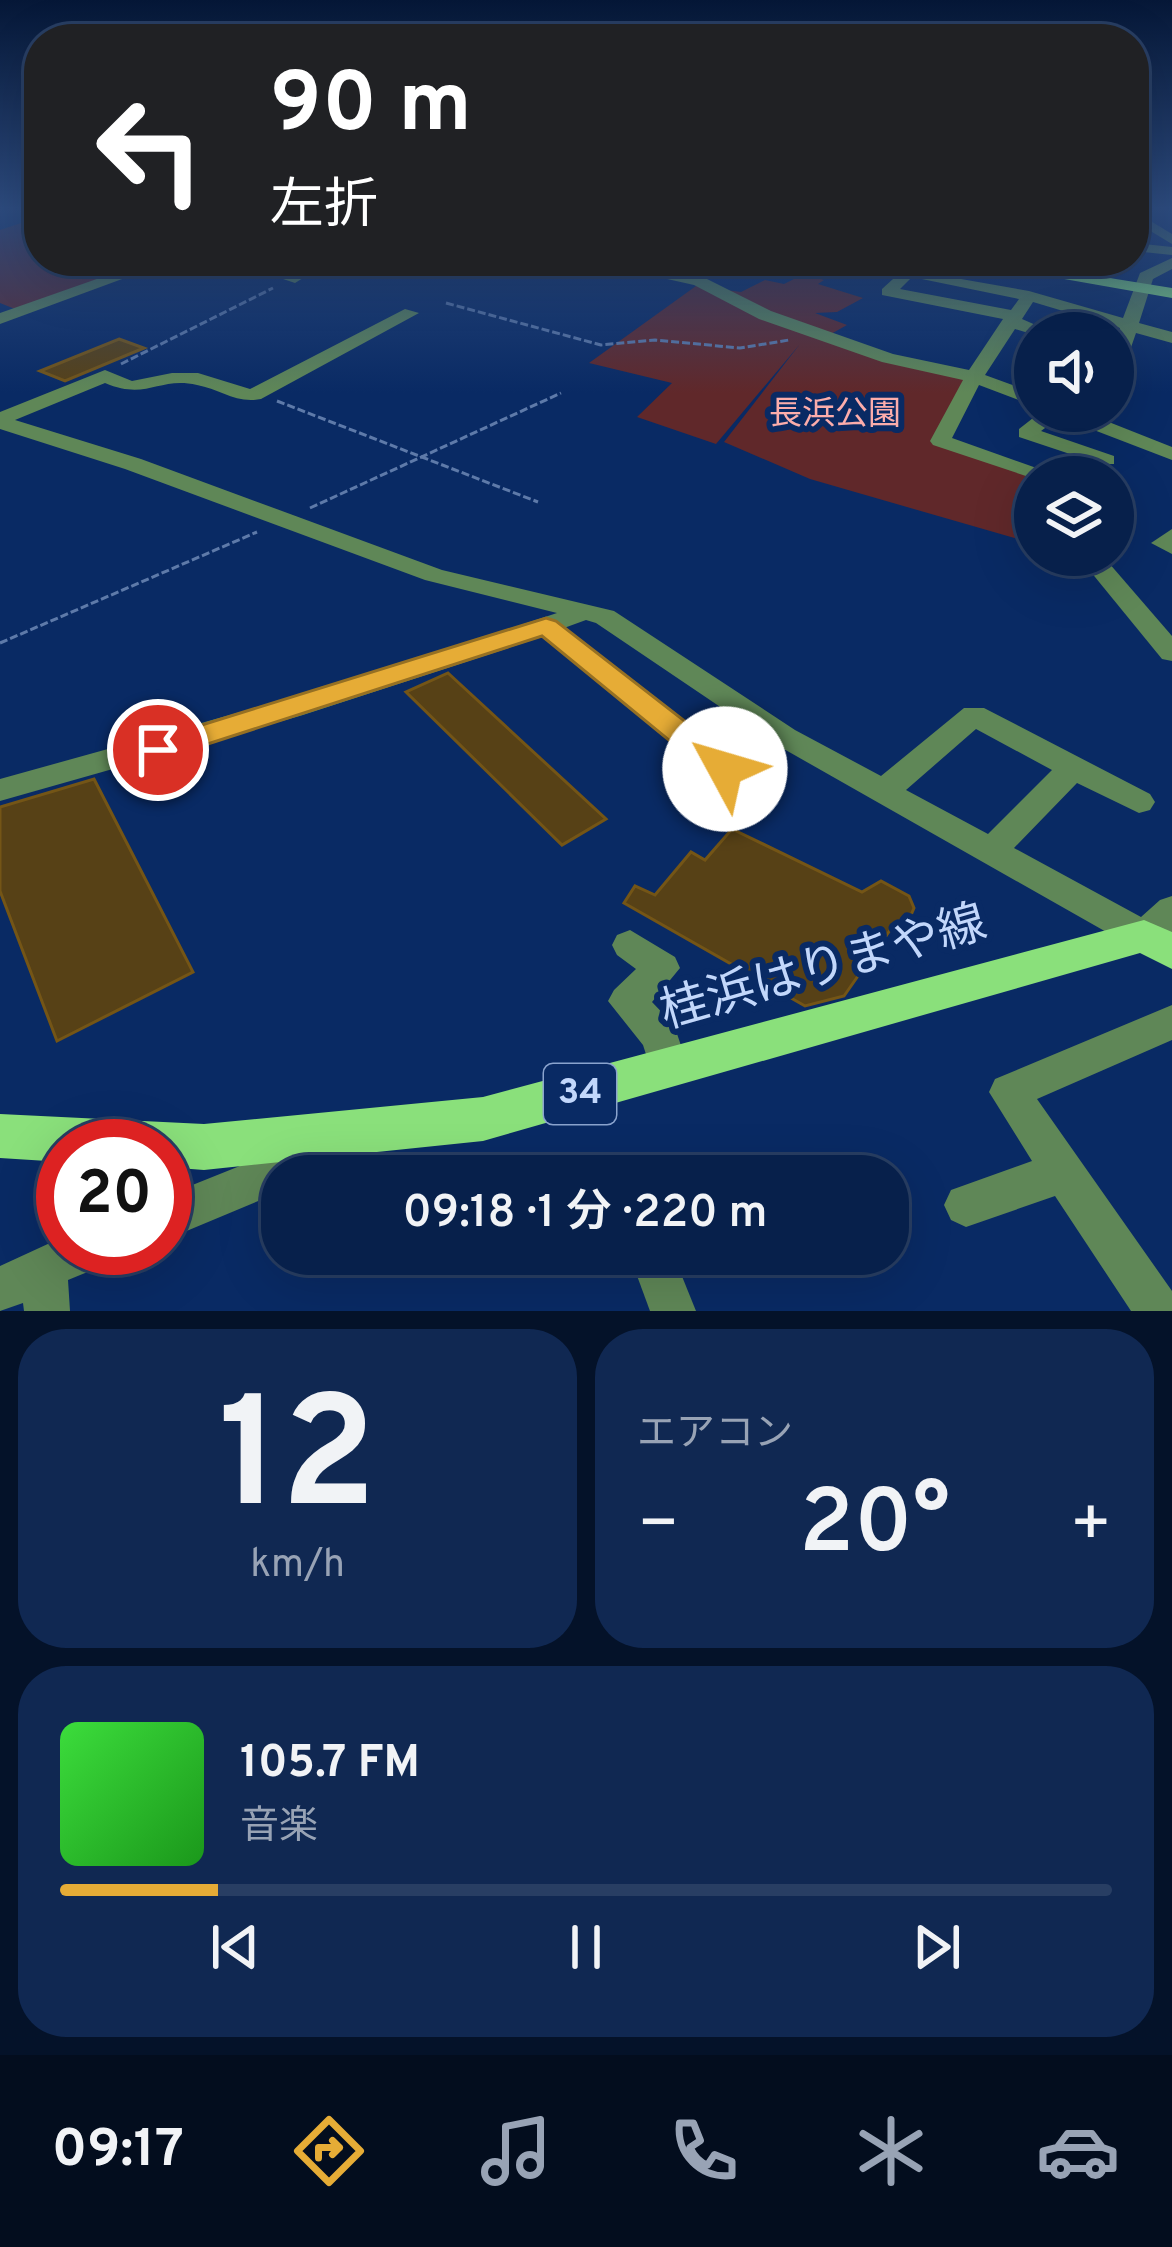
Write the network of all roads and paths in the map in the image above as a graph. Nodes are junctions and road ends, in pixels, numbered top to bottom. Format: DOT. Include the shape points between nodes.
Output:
graph roads {
  1 [pos="121,276"];
  2 [pos="281,276"];
  3 [pos="704,276"];
  4 [pos="905,276"];
  5 [pos="929,276"];
  6 [pos="1066,276"];
  7 [pos="1146,276"];
  8 [pos="1142,288"];
  9 [pos="1172,293"];
  10 [pos="1029,296"];
  11 [pos="446,303"];
  12 [pos="1086,312"];
  13 [pos="1133,312"];
  14 [pos="411,313"];
  15 [pos="1013,318"];
  16 [pos="0,319"];
  17 [pos="1134,326"];
  18 [pos="820,334"];
  19 [pos="1172,338"];
  20 [pos="974,377"];
  21 [pos="76,386"];
  22 [pos="1014,392"];
  23 [pos="259,393"];
  24 [pos="561,393"];
  25 [pos="0,420"];
  26 [pos="1028,432"];
  27 [pos="1129,432"];
  28 [pos="1172,434"];
  29 [pos="1162,449"];
  30 [pos="1079,456"];
  31 [pos="421,459"];
  32 [pos="1014,465"];
  33 [pos="538,502"];
  34 [pos="281,521"];
  35 [pos="1172,536"];
  36 [pos="1172,548"];
  37 [pos="1113,576"];
  38 [pos="581,613"];
  39 [pos="1161,618"];
  40 [pos="546,626"];
  41 [pos="0,643"];
  42 [pos="1172,653"];
  43 [pos="1073,768"];
  44 [pos="725,769"];
  45 [pos="0,790"];
  46 [pos="882,793"];
  47 [pos="1139,802"];
  48 [pos="989,852"];
  49 [pos="1163,932"];
  50 [pos="630,945"];
  51 [pos="1172,1022"];
  52 [pos="669,1069"];
  53 [pos="368,1135"];
  54 [pos="0,1136"];
  55 [pos="1063,1172"];
  56 [pos="966,1205"];
  57 [pos="192,1207"];
  58 [pos="659,1275"];
  59 [pos="45,1289"];
  60 [pos="0,1291"];
  61 [pos="673,1311"];
  62 [pos="1158,1311"];
  1 -- 16 [label="street"];
  2 -- 21 [label="path"];
  3 -- 18 [label="street" via="765,315"];
  4 -- 15 [label="street" via="889,292"];
  5 -- 10 [label="street"];
  6 -- 8 [label="main road"];
  7 -- 8 [label="street"];
  8 -- 9 [label="main road"];
  8 -- 13 [label="street"];
  10 -- 12 [label="street"];
  10 -- 15 [label="street"];
  11 -- 18 [label="path" via="601,345 656,340 740,348"];
  14 -- 23 [label="street"];
  15 -- 20 [label="street"];
  17 -- 19 [label="street"];
  18 -- 20 [label="street"];
  20 -- 22 [label="street"];
  20 -- 32 [label="street" via="940,441"];
  21 -- 23 [label="street" via="105,376 131,386 199,379 244,396"];
  21 -- 25 [label="street"];
  23 -- 31 [label="path"];
  24 -- 31 [label="path"];
  25 -- 34 [label="street"];
  26 -- 30 [label="street"];
  27 -- 29 [label="street"];
  28 -- 29 [label="street"];
  31 -- 33 [label="path"];
  31 -- 34 [label="path"];
  34 -- 38 [label="street" via="434,575"];
  34 -- 41 [label="path"];
  35 -- 36 [label="street" via="1162,543"];
  37 -- 39 [label="street"];
  38 -- 40 [label="street"];
  38 -- 46 [label="street" via="605,617"];
  39 -- 42 [label="street"];
  40 -- 44 [label="street"];
  40 -- 45 [label="street" via="178,744"];
  43 -- 46 [label="street" via="974,716"];
  43 -- 47 [label="street"];
  43 -- 48 [label="street"];
  46 -- 48 [label="street"];
  48 -- 49 [label="street"];
  49 -- 52 [label="main road, 桂浜はりまや線 / 34"];
  50 -- 52 [label="street" via="662,968 627,1001 660,1036"];
  51 -- 55 [label="street" via="1009,1092"];
  52 -- 53 [label="main road, 桂浜はりまや線 / 34" via="483,1119"];
  53 -- 54 [label="main road, 桂浜はりまや線 / 34" via="204,1147"];
  53 -- 57 [label="street"];
  55 -- 56 [label="street"];
  55 -- 62 [label="street"];
  58 -- 61 [label="street"];
  59 -- 60 [label="street"];
}
